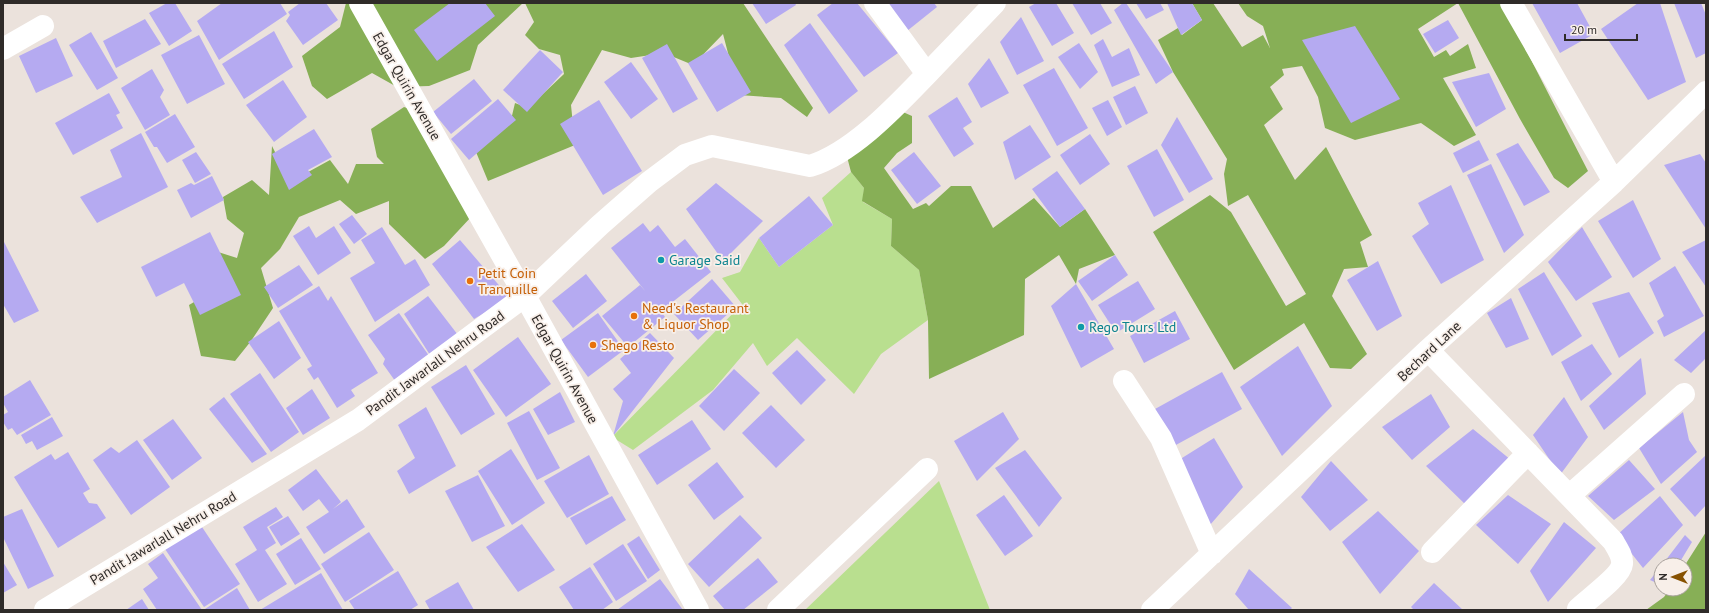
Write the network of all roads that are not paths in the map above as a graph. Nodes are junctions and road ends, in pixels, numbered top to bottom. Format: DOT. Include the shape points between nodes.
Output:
graph roads {
  1 [pos="360,3"];
  2 [pos="875,3"];
  3 [pos="995,3"];
  4 [pos="1511,3"];
  5 [pos="44,26"];
  6 [pos="3,49"];
  7 [pos="927,74"];
  8 [pos="1706,92"];
  9 [pos="1614,182"];
  10 [pos="525,296"];
  11 [pos="1428,350"];
  12 [pos="1124,381"];
  13 [pos="1684,394"];
  14 [pos="1528,453"];
  15 [pos="927,469"];
  16 [pos="1570,495"];
  17 [pos="1432,552"];
  18 [pos="1212,554"];
  19 [pos="1578,609"];
  20 [pos="45,610"];
  21 [pos="698,610"];
  22 [pos="778,610"];
  23 [pos="1152,610"];
  1 -- 10 [label="street, Edgar Quirin Avenue"];
  2 -- 7 [label="street"];
  3 -- 7 [label="street, Pandit Jawarlall Nehru Road"];
  4 -- 9 [label="street"];
  5 -- 6 [label="street"];
  7 -- 10 [label="street, Pandit Jawarlall Nehru Road" via="853,144 820,163 810,166 712,146 685,155 649,182"];
  8 -- 9 [label="street, Bechard Lane"];
  9 -- 11 [label="street, Bechard Lane"];
  10 -- 20 [label="street, Pandit Jawarlall Nehru Road" via="358,420"];
  10 -- 21 [label="street, Edgar Quirin Avenue"];
  11 -- 14 [label="street"];
  11 -- 18 [label="street, Bechard Lane"];
  12 -- 18 [label="street" via="1161,438"];
  13 -- 16 [label="street"];
  14 -- 16 [label="street"];
  14 -- 17 [label="street"];
  15 -- 22 [label="street"];
  16 -- 19 [label="street" via="1613,541 1622,558 1622,566 1617,574"];
  18 -- 23 [label="street, Bechard Lane"];
}
